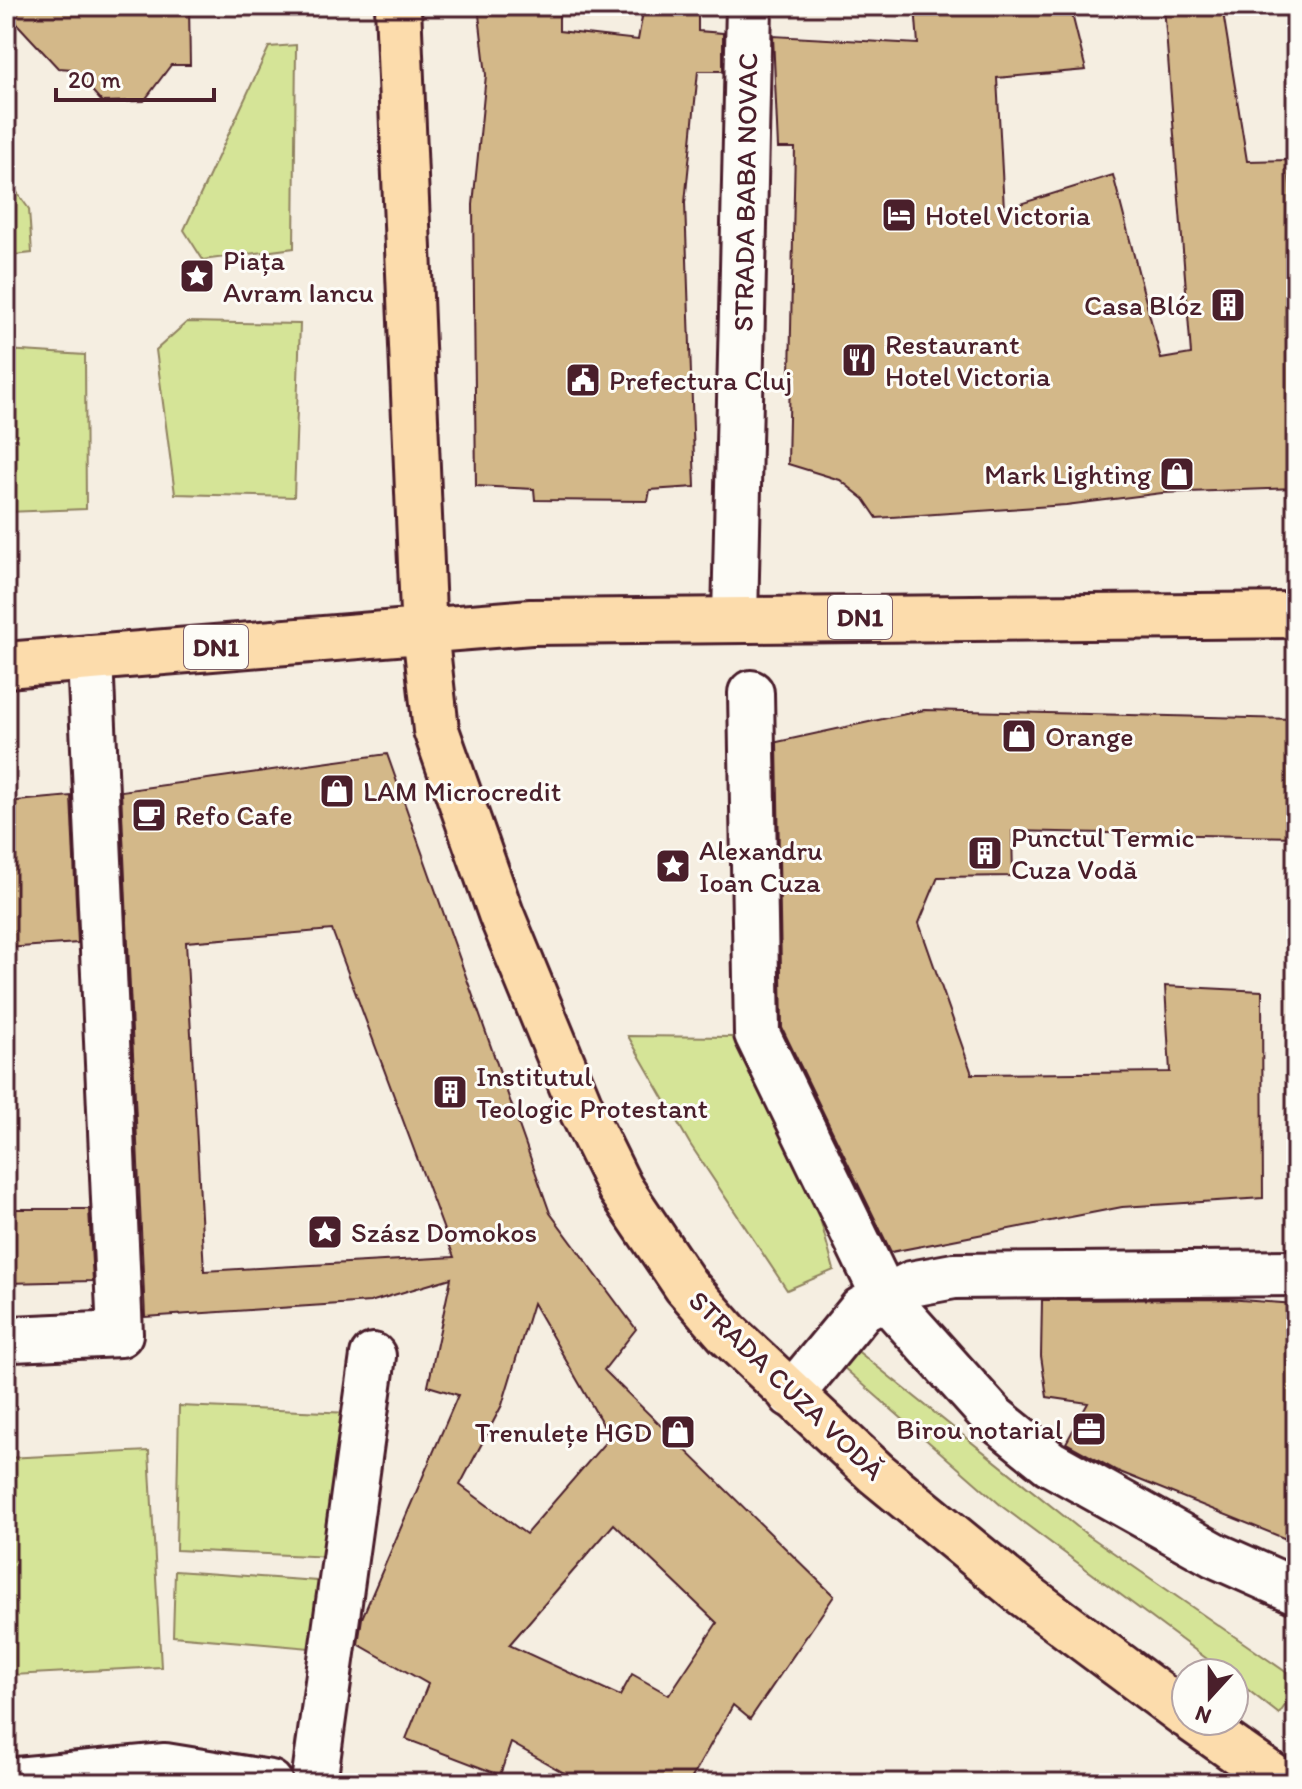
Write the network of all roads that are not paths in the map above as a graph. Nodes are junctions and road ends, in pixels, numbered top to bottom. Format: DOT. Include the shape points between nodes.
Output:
graph roads {
  1 [pos="398,6"];
  2 [pos="749,6"];
  3 [pos="1296,615"];
  4 [pos="735,618"];
  5 [pos="425,630"];
  6 [pos="90,658"];
  7 [pos="6,665"];
  8 [pos="751,693"];
  9 [pos="1296,1273"];
  10 [pos="884,1296"];
  11 [pos="13,1339"];
  12 [pos="373,1356"];
  13 [pos="791,1395"];
  14 [pos="1296,1591"];
  15 [pos="1170,1703"];
  16 [pos="1217,1737"];
  17 [pos="6,1781"];
  18 [pos="270,1783"];
  19 [pos="314,1783"];
  20 [pos="1282,1783"];
  1 -- 5 [label="main road"];
  2 -- 4 [label="street, STRADA BABA NOVAC"];
  3 -- 4 [label="main road, DN1"];
  4 -- 5 [label="main road, DN1" via="547,621"];
  5 -- 6 [label="main road, DN1"];
  5 -- 13 [label="main road, STRADA CUZA VODĂ" via="436,730 501,914 583,1113 620,1188 686,1286"];
  6 -- 7 [label="main road, DN1"];
  6 -- 11 [label="street" via="120,1334"];
  8 -- 10 [label="street" via="757,1034"];
  9 -- 10 [label="street" via="954,1276 911,1284"];
  10 -- 13 [label="street" via="862,1309"];
  10 -- 14 [label="street" via="993,1417 1050,1463 1215,1555"];
  12 -- 19 [label="street"];
  13 -- 15 [label="main road, STRADA CUZA VODĂ" via="1021,1592"];
  16 -- 20 [label="main road"];
  17 -- 18 [label="street" via="165,1766"];
}
